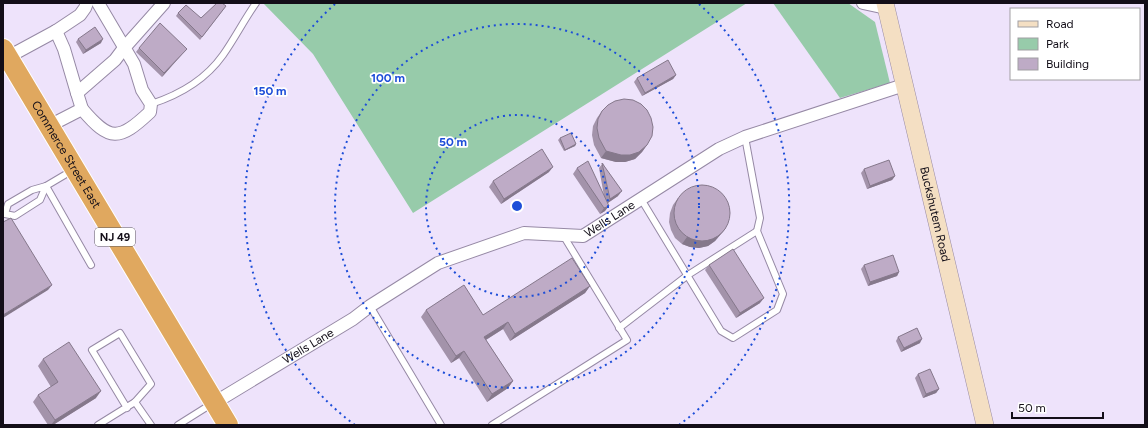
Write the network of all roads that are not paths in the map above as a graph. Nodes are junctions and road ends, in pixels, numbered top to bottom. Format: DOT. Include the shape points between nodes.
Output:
graph roads {
  1 [pos="87,3"];
  2 [pos="98,3"];
  3 [pos="164,3"];
  4 [pos="256,3"];
  5 [pos="863,3"];
  6 [pos="886,6"];
  7 [pos="56,31"];
  8 [pos="124,48"];
  9 [pos="6,53"];
  10 [pos="904,85"];
  11 [pos="77,93"];
  12 [pos="151,104"];
  13 [pos="82,109"];
  14 [pos="49,126"];
  15 [pos="745,137"];
  16 [pos="74,169"];
  17 [pos="46,186"];
  18 [pos="641,199"];
  19 [pos="4,215"];
  20 [pos="757,231"];
  21 [pos="563,235"];
  22 [pos="92,265"];
  23 [pos="688,275"];
  24 [pos="370,306"];
  25 [pos="619,328"];
  26 [pos="135,402"];
  27 [pos="214,402"];
  28 [pos="127,408"];
  29 [pos="500,423"];
  30 [pos="98,425"];
  31 [pos="151,425"];
  32 [pos="178,425"];
  33 [pos="228,425"];
  34 [pos="441,425"];
  35 [pos="492,425"];
  36 [pos="985,425"];
  1 -- 7 [label="street" via="80,15"];
  2 -- 8 [label="street"];
  3 -- 8 [label="street"];
  4 -- 12 [label="lane" via="222,56 206,74 178,93"];
  5 -- 6 [label="street"];
  6 -- 10 [label="main road, Buckshutem Road"];
  7 -- 9 [label="street"];
  7 -- 11 [label="street"];
  8 -- 11 [label="street" via="115,60"];
  8 -- 12 [label="street" via="134,64 142,90"];
  9 -- 14 [label="highway, Commerce Street East / NJ 49"];
  10 -- 15 [label="street, Wells Lane"];
  10 -- 36 [label="main road, Buckshutem Road"];
  11 -- 13 [label="street"];
  12 -- 13 [label="street" via="150,112 133,127 120,134 108,133 95,124"];
  13 -- 14 [label="street"];
  14 -- 16 [label="highway, Commerce Street East / NJ 49"];
  15 -- 18 [label="street, Wells Lane" via="719,149"];
  15 -- 20 [label="lane" via="760,218"];
  16 -- 17 [label="lane"];
  16 -- 27 [label="highway, Commerce Street East / NJ 49"];
  17 -- 19 [label="lane" via="32,190 8,204"];
  17 -- 19 [label="lane" via="40,200 15,216"];
  17 -- 22 [label="lane"];
  18 -- 21 [label="street, Wells Lane" via="583,236"];
  18 -- 23 [label="lane"];
  20 -- 23 [label="lane"];
  20 -- 23 [label="lane" via="783,294 777,310 733,338 721,331"];
  21 -- 24 [label="street, Wells Lane" via="524,233 438,263"];
  21 -- 25 [label="lane"];
  23 -- 25 [label="lane"];
  24 -- 27 [label="street, Wells Lane" via="353,319"];
  24 -- 34 [label="lane"];
  25 -- 29 [label="lane" via="627,340"];
  26 -- 28 [label="lane"];
  26 -- 28 [label="lane" via="151,384 120,333 92,350"];
  26 -- 31 [label="lane"];
  27 -- 32 [label="lane"];
  27 -- 33 [label="highway, Commerce Street East / NJ 49"];
  28 -- 30 [label="lane"];
  29 -- 35 [label="lane"];
}
